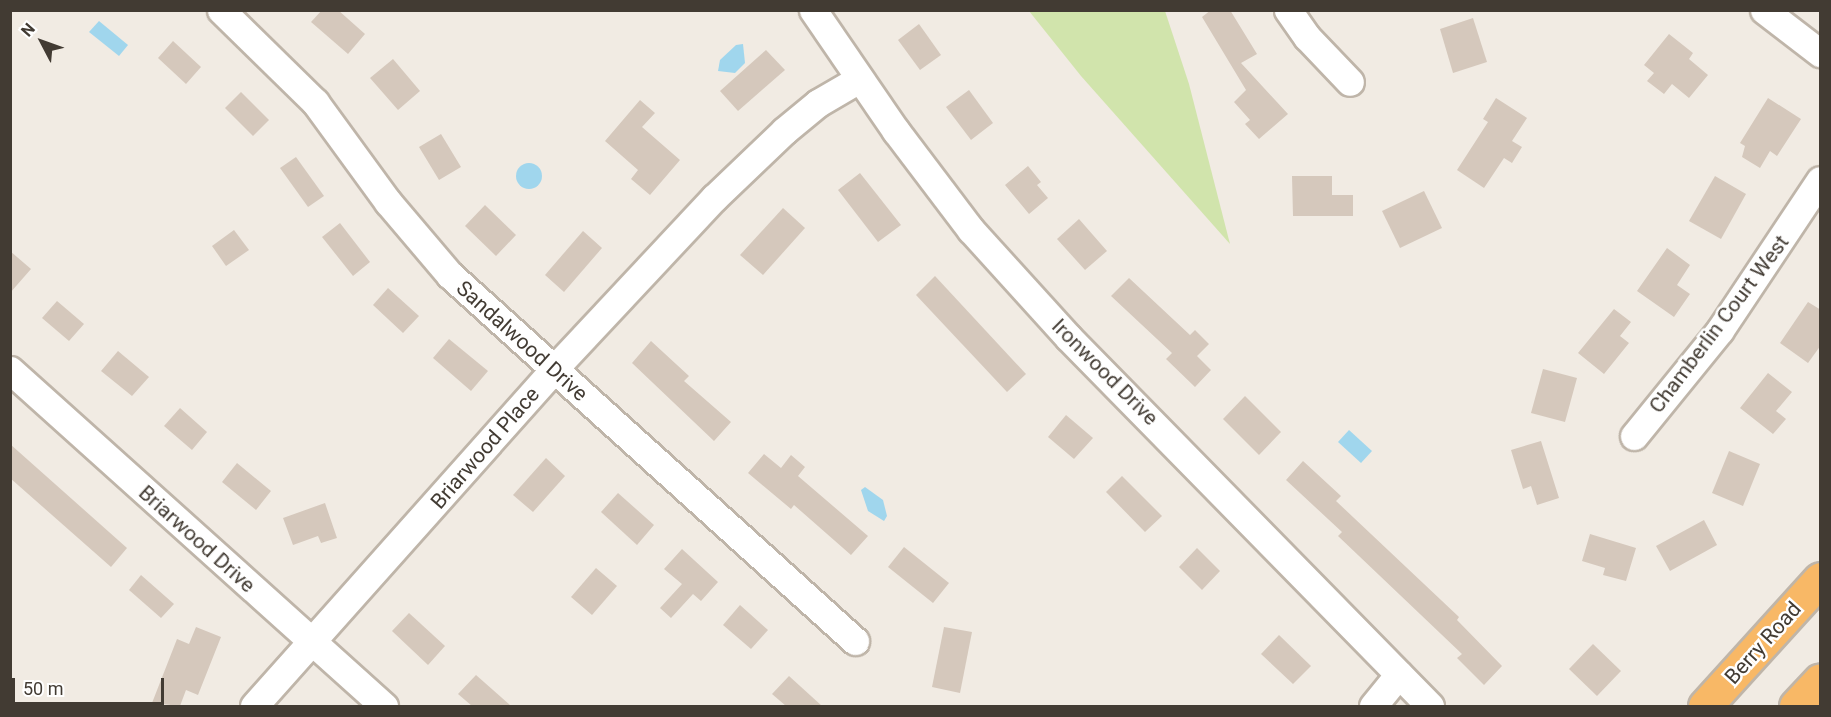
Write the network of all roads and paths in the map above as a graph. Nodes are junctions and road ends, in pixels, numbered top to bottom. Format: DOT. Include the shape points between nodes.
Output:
graph roads {
  1 [pos="221,10"];
  2 [pos="813,10"];
  3 [pos="1288,10"];
  4 [pos="1764,10"];
  5 [pos="1821,52"];
  6 [pos="859,79"];
  7 [pos="1350,82"];
  8 [pos="1821,180"];
  9 [pos="10,370"];
  10 [pos="554,370"];
  11 [pos="1634,436"];
  12 [pos="1821,579"];
  13 [pos="312,641"];
  14 [pos="855,641"];
  15 [pos="1399,674"];
  16 [pos="1821,680"];
  17 [pos="254,706"];
  18 [pos="384,706"];
  19 [pos="1373,706"];
  20 [pos="1430,706"];
  21 [pos="1705,706"];
  22 [pos="1796,706"];
  1 -- 10 [label="street, Sandalwood Drive" via="315,102 436,261"];
  2 -- 6 [label="street, Ironwood Drive"];
  3 -- 7 [label="street" via="1307,37"];
  4 -- 5 [label="street"];
  6 -- 10 [label="street, Briarwood Place" via="818,103 753,159"];
  6 -- 15 [label="street, Ironwood Drive" via="945,198 1038,305"];
  8 -- 11 [label="street, Chamberlin Court West" via="1726,321"];
  9 -- 13 [label="street, Briarwood Drive"];
  10 -- 13 [label="street, Briarwood Place"];
  10 -- 14 [label="street, Sandalwood Drive"];
  12 -- 21 [label="highway, Berry Road"];
  13 -- 17 [label="street, Briarwood Place"];
  13 -- 18 [label="street, Briarwood Drive"];
  15 -- 19 [label="street"];
  15 -- 20 [label="street, Ironwood Drive"];
  16 -- 22 [label="highway"];
}
